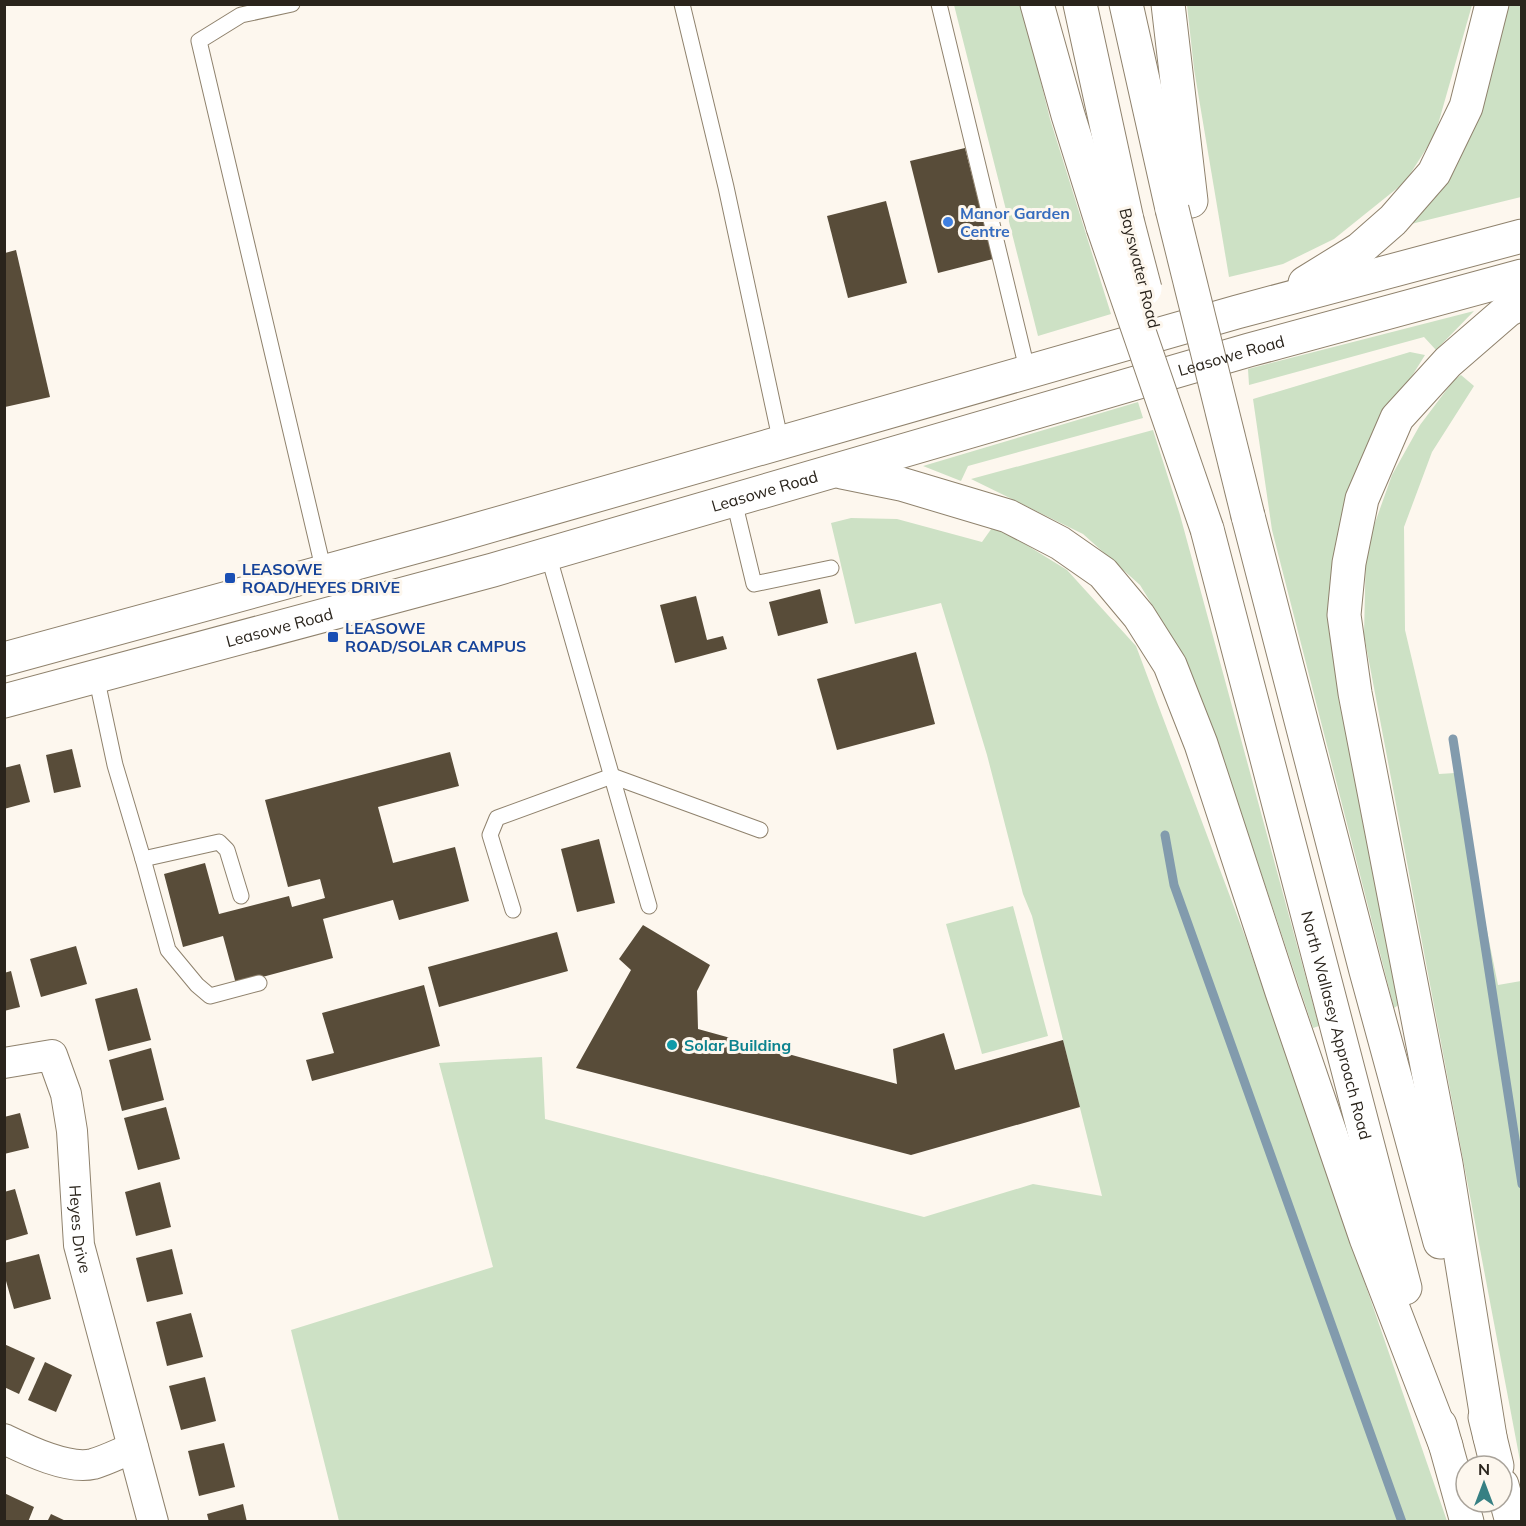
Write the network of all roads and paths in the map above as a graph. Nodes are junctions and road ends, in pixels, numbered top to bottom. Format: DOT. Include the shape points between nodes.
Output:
graph roads {
  1 [pos="292,4"];
  2 [pos="682,4"];
  3 [pos="939,4"];
  4 [pos="1037,4"];
  5 [pos="1080,4"];
  6 [pos="1126,4"];
  7 [pos="1168,4"];
  8 [pos="1492,4"];
  9 [pos="1182,205"];
  10 [pos="1115,224"];
  11 [pos="1521,236"];
  12 [pos="1521,276"];
  13 [pos="1521,303"];
  14 [pos="1237,312"];
  15 [pos="1028,373"];
  16 [pos="781,443"];
  17 [pos="837,471"];
  18 [pos="734,501"];
  19 [pos="1207,529"];
  20 [pos="548,554"];
  21 [pos="831,568"];
  22 [pos="324,572"];
  23 [pos="4,659"];
  24 [pos="96,676"];
  25 [pos="4,701"];
  26 [pos="612,776"];
  27 [pos="760,830"];
  28 [pos="142,859"];
  29 [pos="241,896"];
  30 [pos="649,906"];
  31 [pos="513,910"];
  32 [pos="259,983"];
  33 [pos="4,1063"];
  34 [pos="4,1439"];
  35 [pos="1446,1446"];
  36 [pos="133,1448"];
  37 [pos="1493,1451"];
  38 [pos="153,1521"];
  39 [pos="1467,1521"];
  1 -- 22 [label="lane" via="241,15 199,41"];
  2 -- 16 [label="lane"];
  3 -- 15 [label="lane"];
  4 -- 10 [label="main road" via="1068,115"];
  5 -- 10 [label="main road, Bayswater Road"];
  6 -- 9 [label="main road"];
  7 -- 9 [label="main road"];
  8 -- 14 [label="main road" via="1466,107 1434,173 1393,220 1360,249 1311,281"];
  9 -- 37 [label="main road, bridge" via="1205,341 1248,516"];
  10 -- 19 [label="main road, Bayswater Road, bridge"];
  11 -- 14 [label="main road"];
  12 -- 17 [label="main road, Leasowe Road" via="1249,350"];
  13 -- 37 [label="main road" via="1448,362 1397,418 1362,499 1349,563 1344,615 1354,693 1446,1164"];
  14 -- 15 [label="main road"];
  15 -- 16 [label="main road"];
  16 -- 22 [label="main road"];
  17 -- 18 [label="main road, Leasowe Road"];
  17 -- 35 [label="main road" via="901,484 1008,516 1060,543 1103,573 1140,616 1170,665 1201,744 1362,1227"];
  18 -- 20 [label="main road, Leasowe Road"];
  18 -- 21 [label="lane" via="754,584"];
  19 -- 35 [label="main road, North Wallasey Approach Road"];
  20 -- 24 [label="main road, Leasowe Road"];
  20 -- 26 [label="lane"];
  22 -- 23 [label="main road"];
  24 -- 25 [label="main road, Leasowe Road"];
  24 -- 28 [label="lane" via="115,765"];
  26 -- 27 [label="lane"];
  26 -- 30 [label="lane"];
  26 -- 31 [label="lane" via="497,818 490,835"];
  28 -- 29 [label="lane" via="219,842 227,850"];
  28 -- 32 [label="lane" via="168,950 197,985 210,996"];
  33 -- 36 [label="street, Heyes Drive" via="52,1055 66,1095 79,1245"];
  34 -- 36 [label="street" via="63,1462 91,1464"];
  35 -- 39 [label="main road, North Wallasey Approach Road"];
  36 -- 38 [label="street, Heyes Drive"];
}
